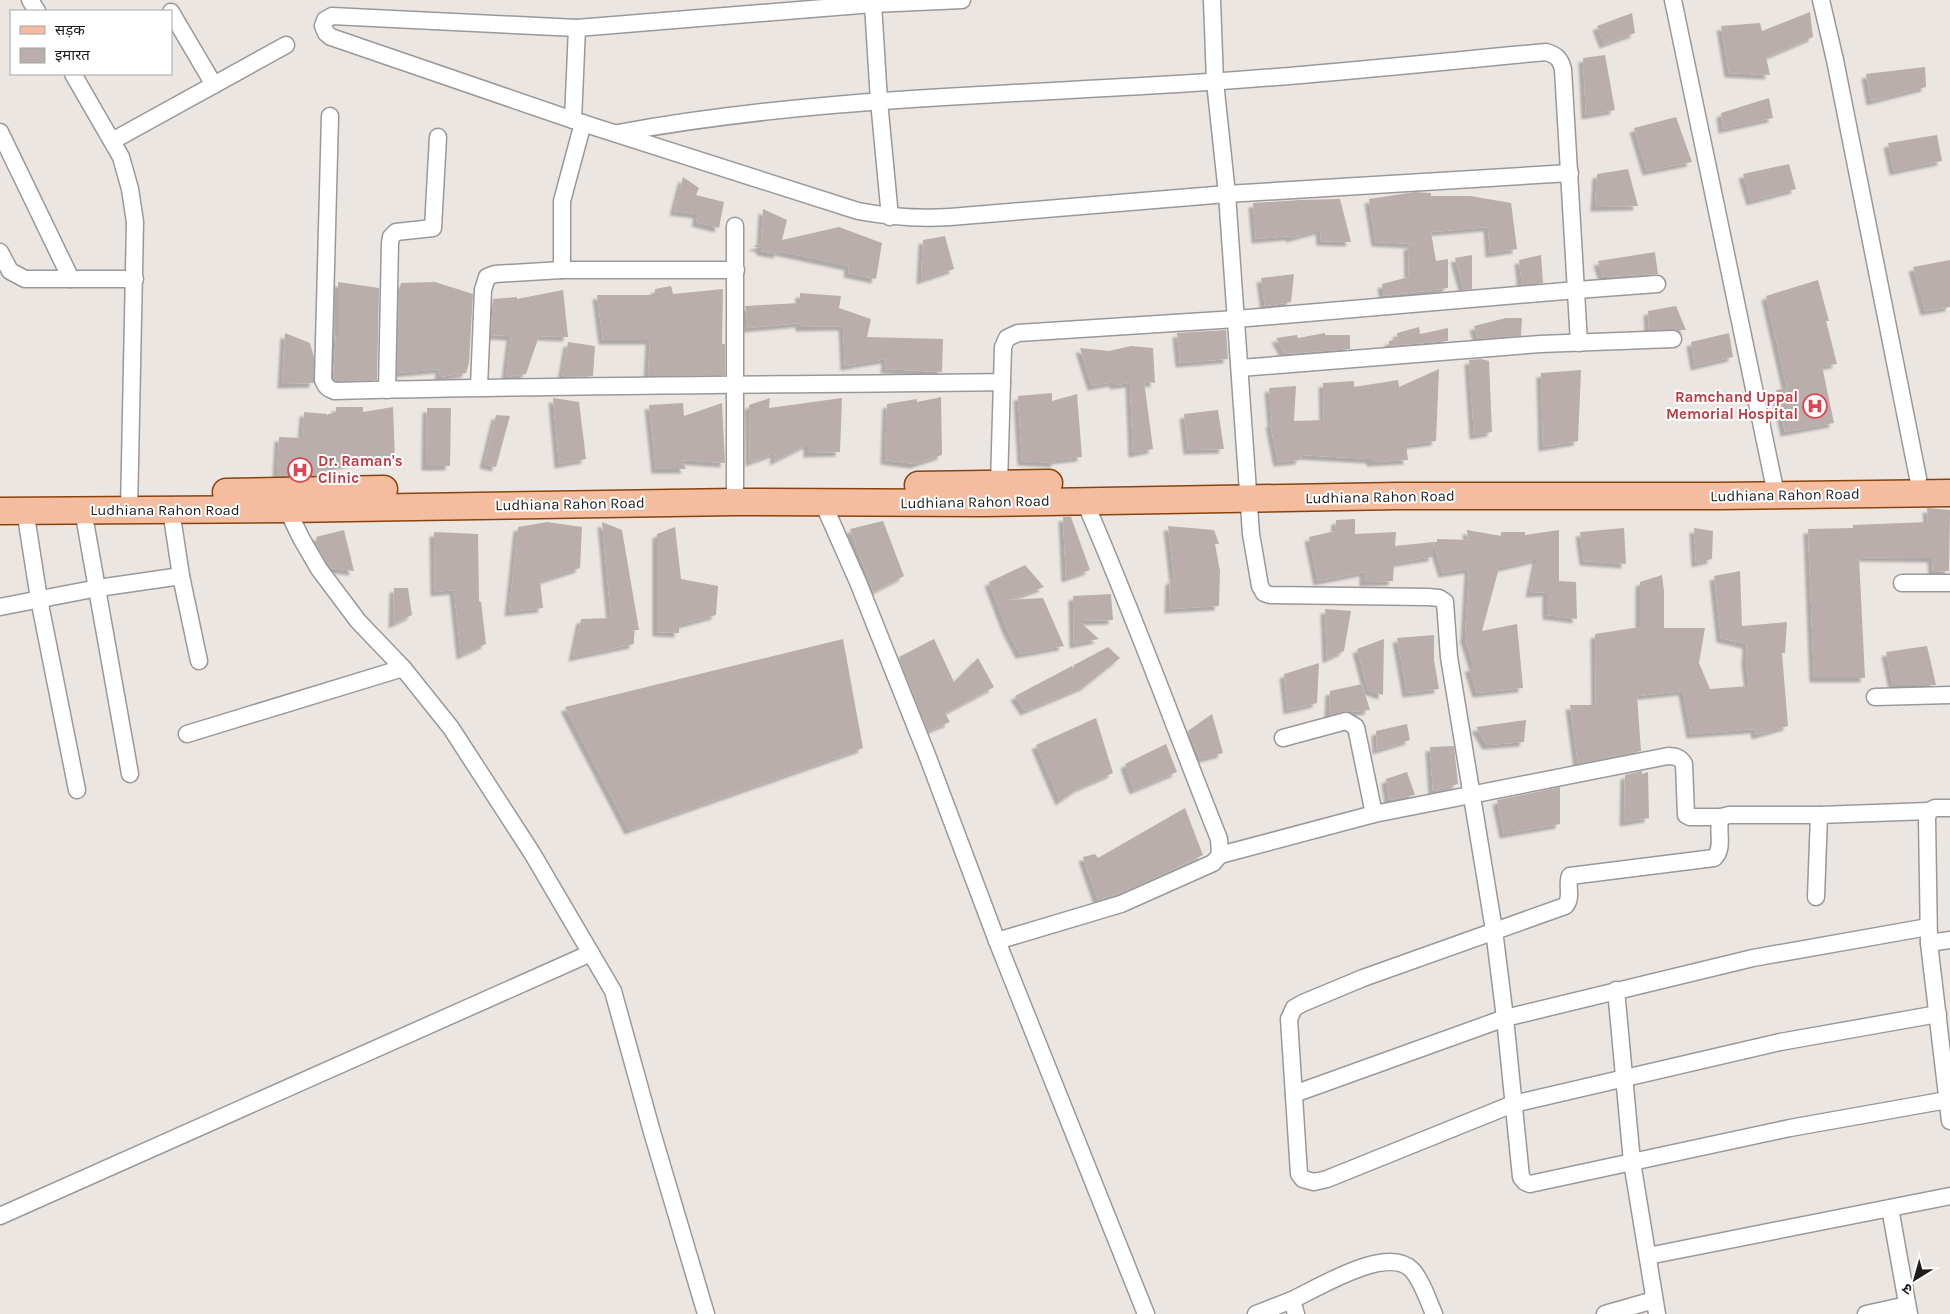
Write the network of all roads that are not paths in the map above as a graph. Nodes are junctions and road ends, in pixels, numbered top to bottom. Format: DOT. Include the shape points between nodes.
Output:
graph roads {
  1 [pos="962,0"];
  2 [pos="1212,0"];
  3 [pos="1673,0"];
  4 [pos="1821,0"];
  5 [pos="873,4"];
  6 [pos="172,14"];
  7 [pos="577,28"];
  8 [pos="286,45"];
  9 [pos="74,75"];
  10 [pos="1215,82"];
  11 [pos="214,85"];
  12 [pos="879,102"];
  13 [pos="330,116"];
  14 [pos="578,122"];
  15 [pos="0,132"];
  16 [pos="615,133"];
  17 [pos="438,137"];
  18 [pos="112,141"];
  19 [pos="1570,173"];
  20 [pos="1227,194"];
  21 [pos="890,217"];
  22 [pos="735,226"];
  23 [pos="0,252"];
  24 [pos="562,270"];
  25 [pos="736,270"];
  26 [pos="71,279"];
  27 [pos="135,279"];
  28 [pos="1657,284"];
  29 [pos="1577,290"];
  30 [pos="1236,319"];
  31 [pos="1673,339"];
  32 [pos="1579,343"];
  33 [pos="1240,368"];
  34 [pos="1002,382"];
  35 [pos="735,386"];
  36 [pos="479,387"];
  37 [pos="387,390"];
  38 [pos="1918,478"];
  39 [pos="1950,478"];
  40 [pos="999,484"];
  41 [pos="1774,486"];
  42 [pos="1248,491"];
  43 [pos="1950,493"];
  44 [pos="0,494"];
  45 [pos="735,494"];
  46 [pos="286,500"];
  47 [pos="1084,500"];
  48 [pos="129,502"];
  49 [pos="823,503"];
  50 [pos="83,510"];
  51 [pos="171,510"];
  52 [pos="12,511"];
  53 [pos="181,576"];
  54 [pos="1902,582"];
  55 [pos="1950,583"];
  56 [pos="98,588"];
  57 [pos="38,599"];
  58 [pos="0,607"];
  59 [pos="199,661"];
  60 [pos="403,668"];
  61 [pos="1950,695"];
  62 [pos="1875,697"];
  63 [pos="187,734"];
  64 [pos="1283,738"];
  65 [pos="130,774"];
  66 [pos="77,790"];
  67 [pos="1472,794"];
  68 [pos="1950,808"];
  69 [pos="1929,811"];
  70 [pos="1374,814"];
  71 [pos="1818,815"];
  72 [pos="1721,817"];
  73 [pos="1220,855"];
  74 [pos="1816,897"];
  75 [pos="1494,930"];
  76 [pos="1929,935"];
  77 [pos="1950,940"];
  78 [pos="997,941"];
  79 [pos="591,953"];
  80 [pos="1616,990"];
  81 [pos="1938,1014"];
  82 [pos="1505,1018"];
  83 [pos="1623,1078"];
  84 [pos="1294,1094"];
  85 [pos="1947,1100"];
  86 [pos="1513,1104"];
  87 [pos="1950,1121"];
  88 [pos="1632,1162"];
  89 [pos="1950,1196"];
  90 [pos="1890,1208"];
  91 [pos="0,1216"];
  92 [pos="1648,1256"];
  93 [pos="1294,1307"];
  94 [pos="1656,1307"];
  95 [pos="1908,1309"];
  96 [pos="706,1314"];
  97 [pos="1146,1314"];
  98 [pos="1256,1314"];
  99 [pos="1434,1314"];
  100 [pos="1605,1314"];
  101 [pos="1866,1314"];
  1 -- 5 [label="street"];
  2 -- 10 [label="street"];
  3 -- 41 [label="street"];
  4 -- 38 [label="street"];
  5 -- 7 [label="street"];
  5 -- 12 [label="street"];
  6 -- 11 [label="street"];
  7 -- 14 [label="street"];
  7 -- 14 [label="street" via="332,16 325,20 323,26 331,37"];
  8 -- 11 [label="street"];
  9 -- 18 [label="street"];
  10 -- 12 [label="street"];
  10 -- 19 [label="street" via="1546,52 1561,60 1563,69"];
  10 -- 20 [label="street"];
  11 -- 18 [label="street"];
  12 -- 16 [label="street" via="680,121"];
  12 -- 21 [label="street"];
  13 -- 37 [label="street" via="324,380 326,387 335,391"];
  14 -- 16 [label="street"];
  14 -- 24 [label="street" via="562,201"];
  15 -- 26 [label="street"];
  16 -- 21 [label="street" via="858,211"];
  17 -- 37 [label="street" via="433,228 396,232 391,237"];
  18 -- 27 [label="street" via="121,157 135,222"];
  19 -- 20 [label="street"];
  19 -- 29 [label="street"];
  20 -- 21 [label="street" via="950,218"];
  20 -- 30 [label="street"];
  22 -- 25 [label="street"];
  23 -- 26 [label="street" via="10,271 17,276 25,279"];
  24 -- 25 [label="street"];
  24 -- 36 [label="street" via="488,277 483,290"];
  25 -- 35 [label="street"];
  26 -- 27 [label="street"];
  27 -- 48 [label="street"];
  28 -- 29 [label="street"];
  29 -- 30 [label="street"];
  29 -- 32 [label="street"];
  30 -- 33 [label="street"];
  30 -- 34 [label="street" via="1018,333 1008,338 1003,347"];
  31 -- 32 [label="street"];
  32 -- 33 [label="street"];
  33 -- 42 [label="street"];
  34 -- 35 [label="street"];
  34 -- 40 [label="street"];
  35 -- 36 [label="street"];
  35 -- 45 [label="street"];
  36 -- 37 [label="street"];
  38 -- 39 [label="main road, Ludhiana Rahon Road"];
  38 -- 41 [label="main road, Ludhiana Rahon Road"];
  40 -- 42 [label="main road, Ludhiana Rahon Road"];
  40 -- 45 [label="main road, Ludhiana Rahon Road" via="822,487"];
  41 -- 42 [label="main road, Ludhiana Rahon Road" via="1398,480"];
  41 -- 43 [label="main road, Ludhiana Rahon Road"];
  42 -- 47 [label="main road, Ludhiana Rahon Road"];
  42 -- 67 [label="street" via="1256,570 1264,592 1270,595 1428,596 1445,602 1449,657"];
  44 -- 48 [label="main road, Ludhiana Rahon Road"];
  45 -- 46 [label="main road, Ludhiana Rahon Road"];
  45 -- 49 [label="main road, Ludhiana Rahon Road"];
  46 -- 48 [label="main road, Ludhiana Rahon Road"];
  46 -- 51 [label="main road, Ludhiana Rahon Road"];
  46 -- 60 [label="street" via="301,538 319,569 358,621"];
  47 -- 49 [label="main road, Ludhiana Rahon Road"];
  47 -- 73 [label="street" via="1150,658 1219,839"];
  48 -- 50 [label="main road, Ludhiana Rahon Road"];
  48 -- 51 [label="main road, Ludhiana Rahon Road"];
  49 -- 78 [label="street" via="920,737"];
  50 -- 52 [label="main road, Ludhiana Rahon Road"];
  50 -- 56 [label="street"];
  51 -- 53 [label="street"];
  52 -- 57 [label="street"];
  53 -- 56 [label="street"];
  53 -- 59 [label="street"];
  54 -- 55 [label="street"];
  56 -- 57 [label="street"];
  56 -- 65 [label="street"];
  57 -- 58 [label="street"];
  57 -- 66 [label="street"];
  60 -- 63 [label="street"];
  60 -- 79 [label="street" via="451,728 532,853"];
  61 -- 62 [label="street"];
  64 -- 70 [label="street" via="1352,723 1356,727"];
  67 -- 70 [label="street"];
  67 -- 72 [label="street" via="1675,756 1684,764 1686,815"];
  67 -- 75 [label="street"];
  68 -- 69 [label="street"];
  69 -- 71 [label="street"];
  69 -- 76 [label="street"];
  70 -- 73 [label="street"];
  71 -- 72 [label="street"];
  71 -- 74 [label="street"];
  72 -- 75 [label="street" via="1720,846 1714,858 1575,874 1568,879 1569,900 1565,906"];
  73 -- 78 [label="street" via="1213,863 1121,904"];
  75 -- 82 [label="street"];
  75 -- 84 [label="street" via="1347,984 1294,1008 1289,1020"];
  76 -- 77 [label="street"];
  76 -- 80 [label="street" via="1753,958"];
  76 -- 81 [label="street"];
  78 -- 97 [label="street"];
  79 -- 91 [label="street"];
  79 -- 96 [label="street" via="613,991"];
  80 -- 82 [label="street"];
  80 -- 83 [label="street"];
  81 -- 83 [label="street" via="1780,1042"];
  81 -- 85 [label="street"];
  82 -- 84 [label="street"];
  82 -- 86 [label="street"];
  83 -- 86 [label="street"];
  83 -- 88 [label="street"];
  84 -- 86 [label="street" via="1300,1174 1303,1179 1314,1182"];
  85 -- 87 [label="street"];
  85 -- 88 [label="street" via="1790,1128"];
  86 -- 88 [label="street" via="1524,1182 1530,1184"];
  88 -- 92 [label="street"];
  89 -- 90 [label="street"];
  90 -- 92 [label="street"];
  90 -- 95 [label="street"];
  92 -- 94 [label="street"];
  93 -- 98 [label="street"];
  93 -- 99 [label="street" via="1367,1264 1384,1261 1402,1262 1412,1270"];
  94 -- 100 [label="street"];
  95 -- 101 [label="street"];
}
